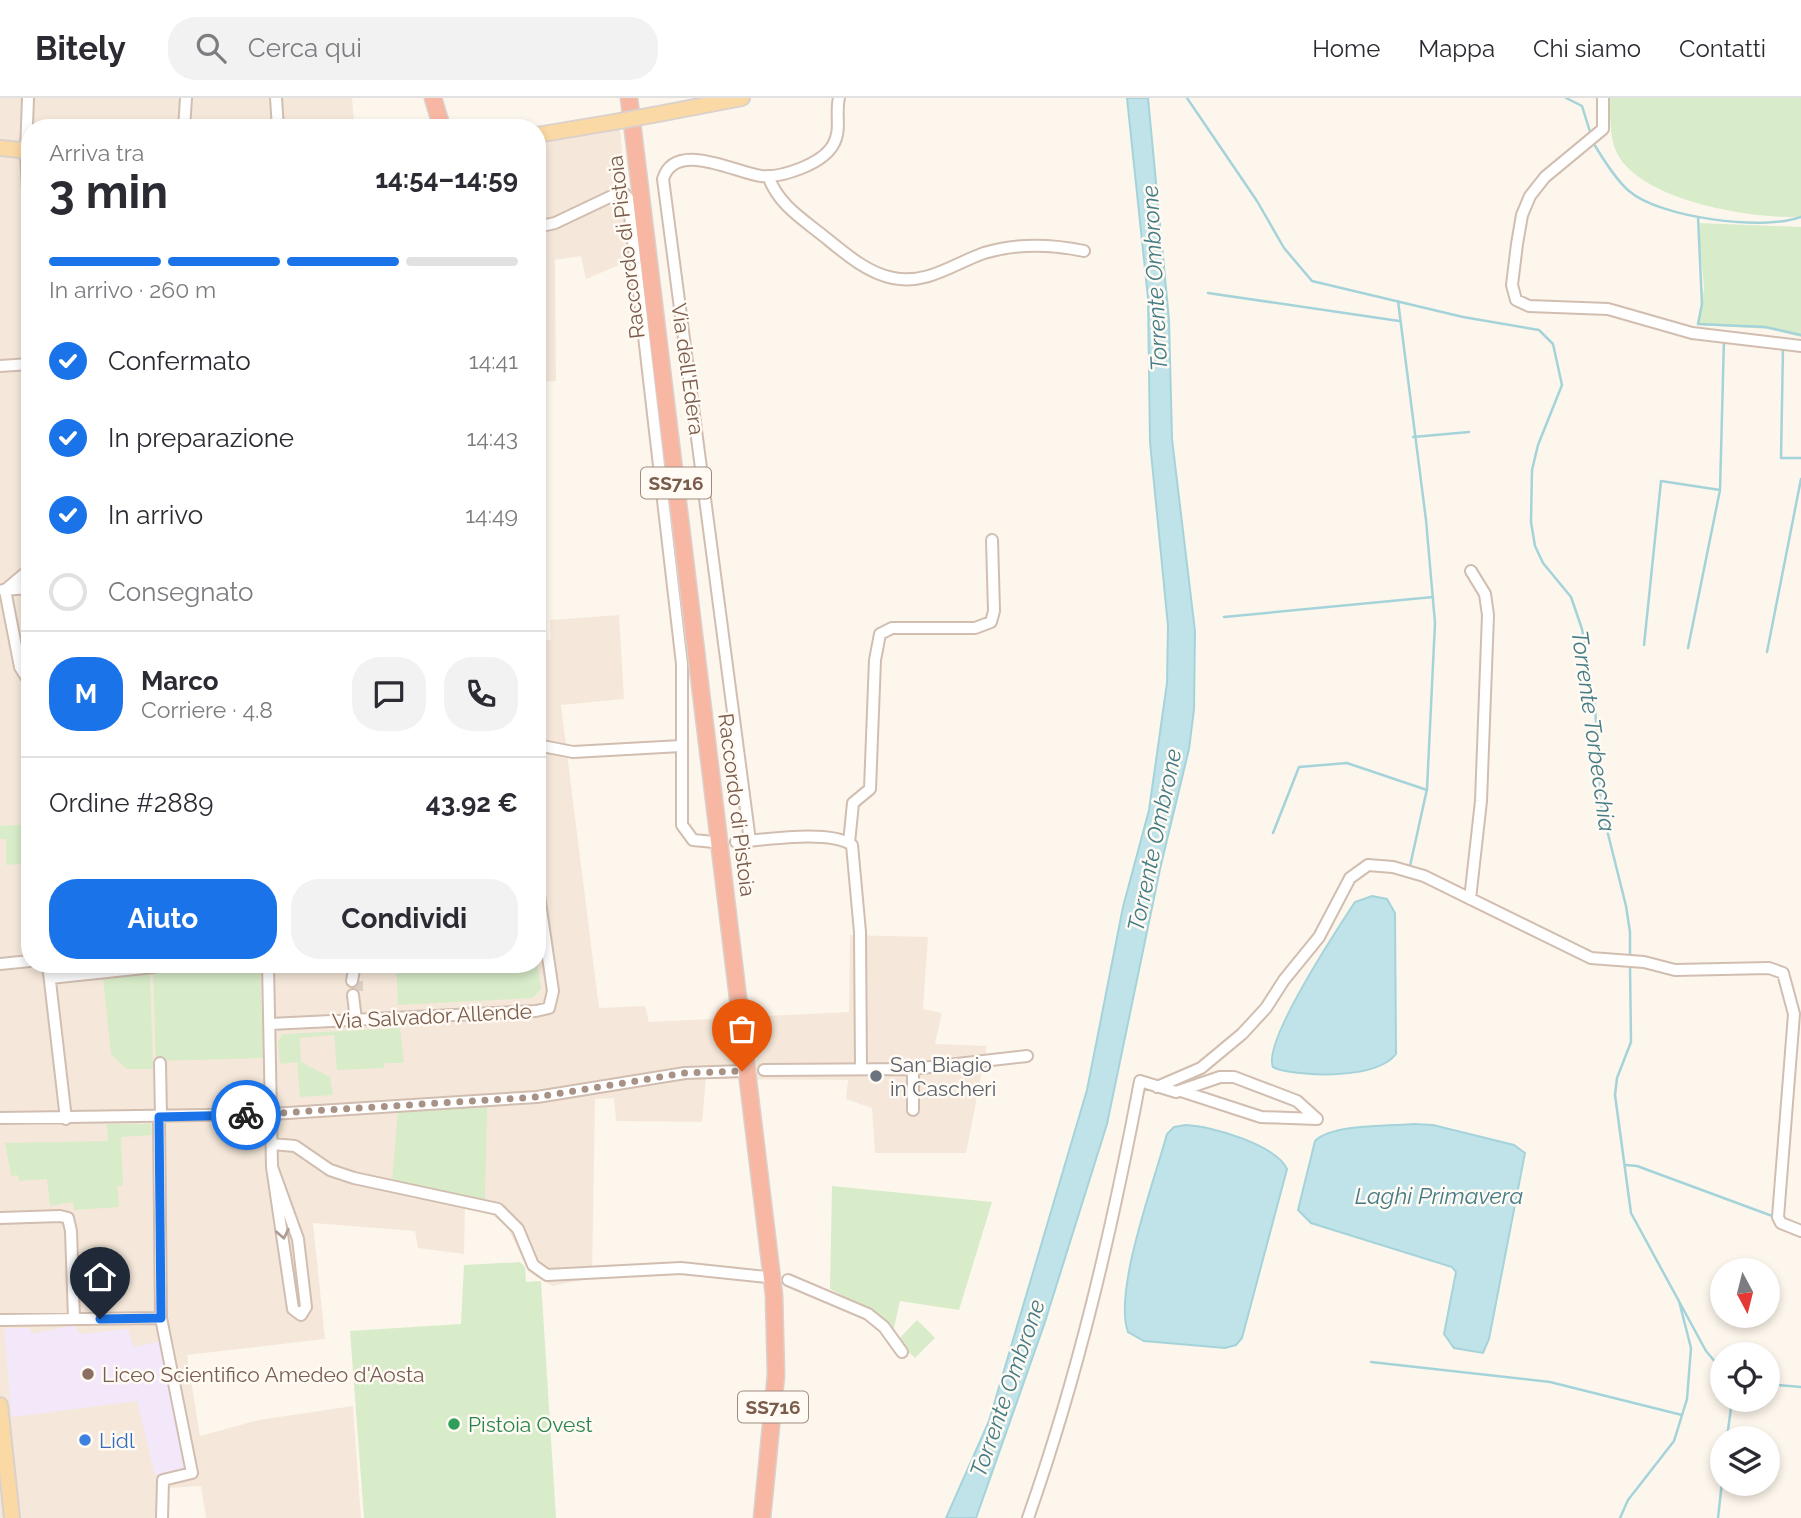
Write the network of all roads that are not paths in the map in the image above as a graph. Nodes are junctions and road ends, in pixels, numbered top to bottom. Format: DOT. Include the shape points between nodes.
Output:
graph roads {
  1 [pos="28,98"];
  2 [pos="186,98"];
  3 [pos="276,98"];
  4 [pos="431,98"];
  5 [pos="629,98"];
  6 [pos="639,98"];
  7 [pos="742,98"];
  8 [pos="828,98"];
  9 [pos="1603,98"];
  10 [pos="838,104"];
  11 [pos="28,119"];
  12 [pos="185,119"];
  13 [pos="277,119"];
  14 [pos="427,119"];
  15 [pos="439,119"];
  16 [pos="546,133"];
  17 [pos="0,148"];
  18 [pos="21,150"];
  19 [pos="768,176"];
  20 [pos="546,225"];
  21 [pos="1084,251"];
  22 [pos="1801,346"];
  23 [pos="21,364"];
  24 [pos="0,366"];
  25 [pos="992,540"];
  26 [pos="1471,571"];
  27 [pos="21,576"];
  28 [pos="21,589"];
  29 [pos="2,590"];
  30 [pos="21,669"];
  31 [pos="546,746"];
  32 [pos="681,747"];
  33 [pos="750,841"];
  34 [pos="714,842"];
  35 [pos="736,842"];
  36 [pos="849,843"];
  37 [pos="1469,899"];
  38 [pos="546,944"];
  39 [pos="21,962"];
  40 [pos="0,964"];
  41 [pos="49,973"];
  42 [pos="97,973"];
  43 [pos="268,973"];
  44 [pos="50,978"];
  45 [pos="356,995"];
  46 [pos="356,1016"];
  47 [pos="270,1024"];
  48 [pos="1027,1056"];
  49 [pos="160,1063"];
  50 [pos="860,1069"];
  51 [pos="914,1069"];
  52 [pos="764,1070"];
  53 [pos="742,1071"];
  54 [pos="1157,1087"];
  55 [pos="1181,1091"];
  56 [pos="913,1110"];
  57 [pos="272,1114"];
  58 [pos="160,1117"];
  59 [pos="0,1118"];
  60 [pos="66,1119"];
  61 [pos="272,1144"];
  62 [pos="272,1167"];
  63 [pos="0,1218"];
  64 [pos="1801,1231"];
  65 [pos="301,1259"];
  66 [pos="288,1261"];
  67 [pos="767,1277"];
  68 [pos="788,1280"];
  69 [pos="161,1318"];
  70 [pos="74,1319"];
  71 [pos="0,1320"];
  72 [pos="902,1352"];
  73 [pos="0,1405"];
  74 [pos="8,1512"];
  75 [pos="162,1518"];
  76 [pos="762,1518"];
  77 [pos="772,1518"];
  78 [pos="1028,1518"];
  1 -- 11 [label="street"];
  2 -- 12 [label="street"];
  3 -- 13 [label="street"];
  4 -- 14 [label="highway"];
  4 -- 15 [label="highway"];
  5 -- 76 [label="highway, Raccordo di Pistoia / SS716" via="774,1295 776,1375"];
  6 -- 77 [label="highway, Raccordo di Pistoia / SS716" via="784,1296 785,1377"];
  7 -- 16 [label="main road, bridge"];
  8 -- 10 [label="street"];
  9 -- 22 [label="street" via="1603,129 1545,177 1526,204 1513,280 1516,300 1529,306 1608,309 1692,332"];
  10 -- 19 [label="street" via="837,137 824,156"];
  17 -- 18 [label="main road"];
  19 -- 21 [label="street" via="788,208 842,250 890,278 937,275 982,254 1008,248 1049,244"];
  19 -- 33 [label="street, Via dell'Edera" via="691,161 670,167 663,182"];
  20 -- 32 [label="street, Via dell'Edera" via="612,196 624,193 629,201 682,664"];
  23 -- 24 [label="street"];
  25 -- 36 [label="street" via="994,611 988,625 892,628 880,635 870,789 853,803"];
  26 -- 37 [label="street" via="1485,594 1488,615 1481,801"];
  27 -- 29 [label="street"];
  28 -- 29 [label="street"];
  29 -- 30 [label="street"];
  31 -- 32 [label="street" via="573,752"];
  32 -- 34 [label="street" via="684,829 693,840"];
  33 -- 35 [label="street"];
  33 -- 36 [label="street" via="800,838"];
  36 -- 50 [label="street" via="856,857 859,911"];
  37 -- 54 [label="street" via="1407,870 1363,867 1346,884 1319,937 1258,1017 1211,1061"];
  37 -- 64 [label="street" via="1584,956 1671,970 1769,968 1783,973 1794,1014 1778,1217 1781,1223"];
  38 -- 46 [label="street, Via Salvador Allende" via="553,992 549,1008"];
  39 -- 40 [label="street"];
  41 -- 44 [label="street"];
  42 -- 44 [label="street"];
  43 -- 47 [label="street"];
  44 -- 60 [label="street"];
  45 -- 46 [label="street"];
  46 -- 47 [label="street, Via Salvador Allende"];
  47 -- 57 [label="street"];
  48 -- 51 [label="street"];
  49 -- 58 [label="street"];
  50 -- 51 [label="street"];
  50 -- 52 [label="street"];
  51 -- 56 [label="street"];
  53 -- 57 [label="street" via="685,1073 537,1097"];
  54 -- 55 [label="street"];
  54 -- 78 [label="street" via="1140,1082 1115,1214 1078,1365"];
  55 -- 55 [label="street" via="1261,1117 1317,1119 1297,1101 1234,1077 1220,1077"];
  57 -- 58 [label="street"];
  57 -- 61 [label="street"];
  58 -- 60 [label="street"];
  58 -- 69 [label="street"];
  59 -- 60 [label="street"];
  61 -- 62 [label="street"];
  61 -- 67 [label="street" via="295,1146 330,1170 354,1178 498,1209 518,1229 533,1265 547,1275 681,1268"];
  62 -- 65 [label="street"];
  62 -- 66 [label="street, one-way"];
  63 -- 70 [label="street" via="68,1218"];
  65 -- 66 [label="street"];
  65 -- 66 [label="street" via="306,1309 300,1316 293,1309"];
  68 -- 72 [label="street" via="868,1314"];
  69 -- 70 [label="street"];
  69 -- 75 [label="street" via="192,1473 163,1480"];
  70 -- 71 [label="street"];
  73 -- 74 [label="main road"];
}
